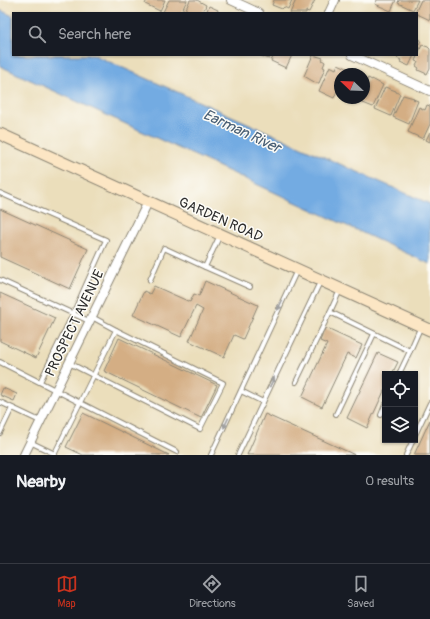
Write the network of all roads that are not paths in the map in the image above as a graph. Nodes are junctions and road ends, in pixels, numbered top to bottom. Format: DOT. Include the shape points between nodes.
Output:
graph roads {
  1 [pos="231,0"];
  2 [pos="335,0"];
  3 [pos="257,12"];
  4 [pos="329,12"];
  5 [pos="354,56"];
  6 [pos="430,91"];
  7 [pos="0,134"];
  8 [pos="0,193"];
  9 [pos="148,202"];
  10 [pos="220,234"];
  11 [pos="205,267"];
  12 [pos="297,269"];
  13 [pos="0,280"];
  14 [pos="150,280"];
  15 [pos="320,280"];
  16 [pos="250,287"];
  17 [pos="341,289"];
  18 [pos="330,312"];
  19 [pos="73,314"];
  20 [pos="90,319"];
  21 [pos="426,328"];
  22 [pos="116,330"];
  23 [pos="374,334"];
  24 [pos="410,351"];
  25 [pos="0,362"];
  26 [pos="69,363"];
  27 [pos="400,371"];
  28 [pos="94,376"];
  29 [pos="40,382"];
  30 [pos="296,382"];
  31 [pos="56,390"];
  32 [pos="240,391"];
  33 [pos="0,402"];
  34 [pos="263,402"];
  35 [pos="430,403"];
  36 [pos="80,404"];
  37 [pos="384,407"];
  38 [pos="12,408"];
  39 [pos="336,414"];
  40 [pos="381,415"];
  41 [pos="40,421"];
  42 [pos="418,429"];
  43 [pos="0,433"];
  44 [pos="30,442"];
  45 [pos="412,443"];
  46 [pos="177,452"];
  47 [pos="55,454"];
  48 [pos="24,455"];
  49 [pos="211,455"];
  50 [pos="238,455"];
  51 [pos="406,455"];
  1 -- 3 [label="street"];
  2 -- 4 [label="street"];
  5 -- 6 [label="street"];
  7 -- 9 [label="street, GARDEN ROAD"];
  8 -- 19 [label="lane" via="106,240"];
  9 -- 10 [label="street, GARDEN ROAD"];
  9 -- 20 [label="street, PROSPECT AVENUE"];
  10 -- 11 [label="lane"];
  10 -- 12 [label="street, GARDEN ROAD"];
  11 -- 14 [label="lane" via="164,248"];
  11 -- 16 [label="lane"];
  12 -- 15 [label="street, GARDEN ROAD"];
  12 -- 32 [label="lane, one-way"];
  13 -- 19 [label="lane"];
  15 -- 17 [label="street, GARDEN ROAD"];
  34 -- 15 [label="lane, one-way"];
  17 -- 18 [label="lane"];
  17 -- 21 [label="street, GARDEN ROAD"];
  18 -- 23 [label="lane"];
  18 -- 30 [label="lane"];
  19 -- 20 [label="lane"];
  19 -- 29 [label="lane"];
  20 -- 22 [label="lane"];
  20 -- 26 [label="street, PROSPECT AVENUE"];
  21 -- 24 [label="lane"];
  22 -- 28 [label="lane"];
  22 -- 28 [label="lane" via="223,383 200,429"];
  23 -- 24 [label="lane"];
  23 -- 39 [label="lane"];
  24 -- 27 [label="lane"];
  25 -- 29 [label="lane"];
  26 -- 28 [label="lane"];
  26 -- 31 [label="street, PROSPECT AVENUE"];
  28 -- 36 [label="lane"];
  29 -- 31 [label="lane"];
  31 -- 36 [label="lane"];
  31 -- 41 [label="street, PROSPECT AVENUE"];
  32 -- 34 [label="lane"];
  32 -- 49 [label="lane, one-way"];
  33 -- 38 [label="lane"];
  34 -- 50 [label="lane"];
  35 -- 42 [label="lane"];
  36 -- 46 [label="lane"];
  36 -- 47 [label="lane"];
  37 -- 40 [label="lane"];
  38 -- 41 [label="lane"];
  38 -- 43 [label="lane"];
  41 -- 44 [label="street, PROSPECT AVENUE"];
  44 -- 47 [label="lane"];
  44 -- 48 [label="street, PROSPECT AVENUE"];
  45 -- 51 [label="lane"];
}
